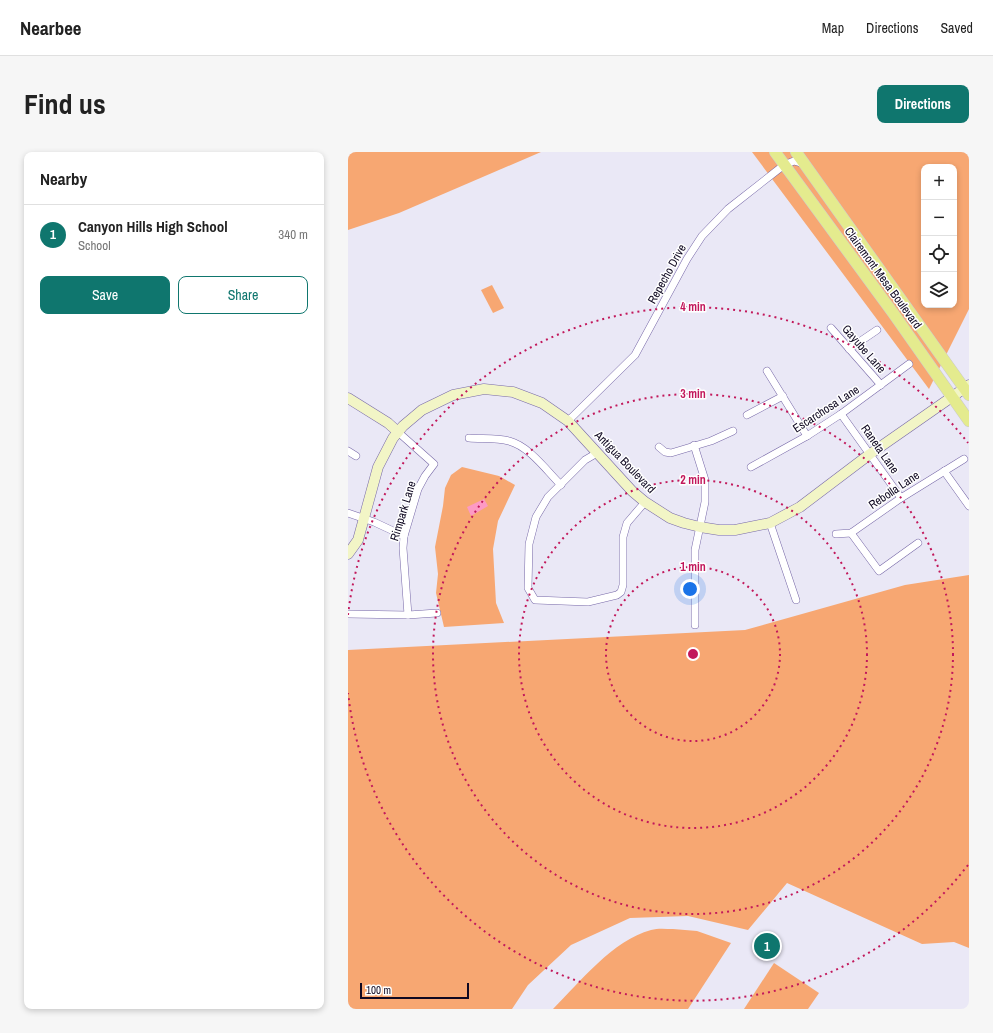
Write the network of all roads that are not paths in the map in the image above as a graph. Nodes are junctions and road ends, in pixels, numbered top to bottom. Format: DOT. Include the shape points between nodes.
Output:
graph roads {
  1 [pos="775,152"];
  2 [pos="796,152"];
  3 [pos="804,164"];
  4 [pos="784,165"];
  5 [pos="831,328"];
  6 [pos="877,330"];
  7 [pos="849,349"];
  8 [pos="909,364"];
  9 [pos="767,371"];
  10 [pos="881,385"];
  11 [pos="967,389"];
  12 [pos="783,396"];
  13 [pos="952,397"];
  14 [pos="348,398"];
  15 [pos="841,414"];
  16 [pos="747,415"];
  17 [pos="568,421"];
  18 [pos="969,421"];
  19 [pos="733,431"];
  20 [pos="398,432"];
  21 [pos="807,436"];
  22 [pos="469,438"];
  23 [pos="694,445"];
  24 [pos="659,447"];
  25 [pos="348,451"];
  26 [pos="597,453"];
  27 [pos="870,454"];
  28 [pos="356,456"];
  29 [pos="964,458"];
  30 [pos="751,467"];
  31 [pos="944,471"];
  32 [pos="561,485"];
  33 [pos="901,498"];
  34 [pos="645,502"];
  35 [pos="969,506"];
  36 [pos="348,513"];
  37 [pos="364,518"];
  38 [pos="770,523"];
  39 [pos="700,527"];
  40 [pos="851,533"];
  41 [pos="836,534"];
  42 [pos="404,536"];
  43 [pos="918,543"];
  44 [pos="348,554"];
  45 [pos="796,600"];
  46 [pos="437,613"];
  47 [pos="348,614"];
  48 [pos="408,615"];
  49 [pos="695,625"];
  1 -- 4 [label="main road, Clairemont Mesa Boulevard"];
  2 -- 3 [label="main road, Clairemont Mesa Boulevard"];
  3 -- 4 [label="street" via="794,161"];
  3 -- 11 [label="main road, Clairemont Mesa Boulevard"];
  4 -- 13 [label="main road, Clairemont Mesa Boulevard"];
  4 -- 17 [label="street, Repecho Drive" via="728,209 702,236 636,355"];
  5 -- 7 [label="street, Gayube Lane"];
  6 -- 7 [label="street"];
  7 -- 10 [label="street, Gayube Lane"];
  8 -- 10 [label="street, Escarchosa Lane"];
  9 -- 12 [label="street"];
  10 -- 15 [label="street, Escarchosa Lane"];
  11 -- 13 [label="street, Antigua Boulevard"];
  12 -- 16 [label="street"];
  12 -- 21 [label="street"];
  13 -- 18 [label="main road, Clairemont Mesa Boulevard"];
  13 -- 27 [label="street, Antigua Boulevard"];
  14 -- 20 [label="street"];
  15 -- 21 [label="street, Escarchosa Lane"];
  15 -- 27 [label="street, Raneta Lane"];
  17 -- 20 [label="street, Antigua Boulevard" via="542,403 513,392 484,390 453,395 422,410"];
  17 -- 26 [label="street, Antigua Boulevard"];
  19 -- 23 [label="street"];
  20 -- 37 [label="street, Antigua Boulevard" via="378,467"];
  20 -- 42 [label="street, Rimpark Lane" via="434,464 418,489"];
  21 -- 30 [label="street, Escarchosa Lane"];
  22 -- 32 [label="street" via="509,441 519,445"];
  23 -- 24 [label="street" via="672,453 665,452"];
  23 -- 39 [label="street" via="705,480 705,502"];
  25 -- 28 [label="street"];
  26 -- 32 [label="street" via="585,460"];
  26 -- 34 [label="street, Antigua Boulevard"];
  27 -- 33 [label="street, Raneta Lane"];
  27 -- 38 [label="street, Antigua Boulevard" via="800,507"];
  29 -- 31 [label="street, Rebolla Lane"];
  31 -- 33 [label="street, Rebolla Lane"];
  31 -- 35 [label="street"];
  32 -- 34 [label="street" via="548,497 536,517 529,544 528,588 535,600 588,602 621,592 623,537 627,523"];
  33 -- 40 [label="street, Rebolla Lane"];
  34 -- 39 [label="street, Antigua Boulevard" via="670,518"];
  36 -- 37 [label="street"];
  37 -- 42 [label="street"];
  37 -- 44 [label="street, Antigua Boulevard" via="358,540"];
  38 -- 39 [label="street, Antigua Boulevard" via="735,530"];
  38 -- 45 [label="street"];
  39 -- 49 [label="street" via="695,550"];
  40 -- 41 [label="street"];
  40 -- 43 [label="street" via="879,571"];
  42 -- 48 [label="street, Rimpark Lane"];
  46 -- 48 [label="street"];
  47 -- 48 [label="street"];
}
